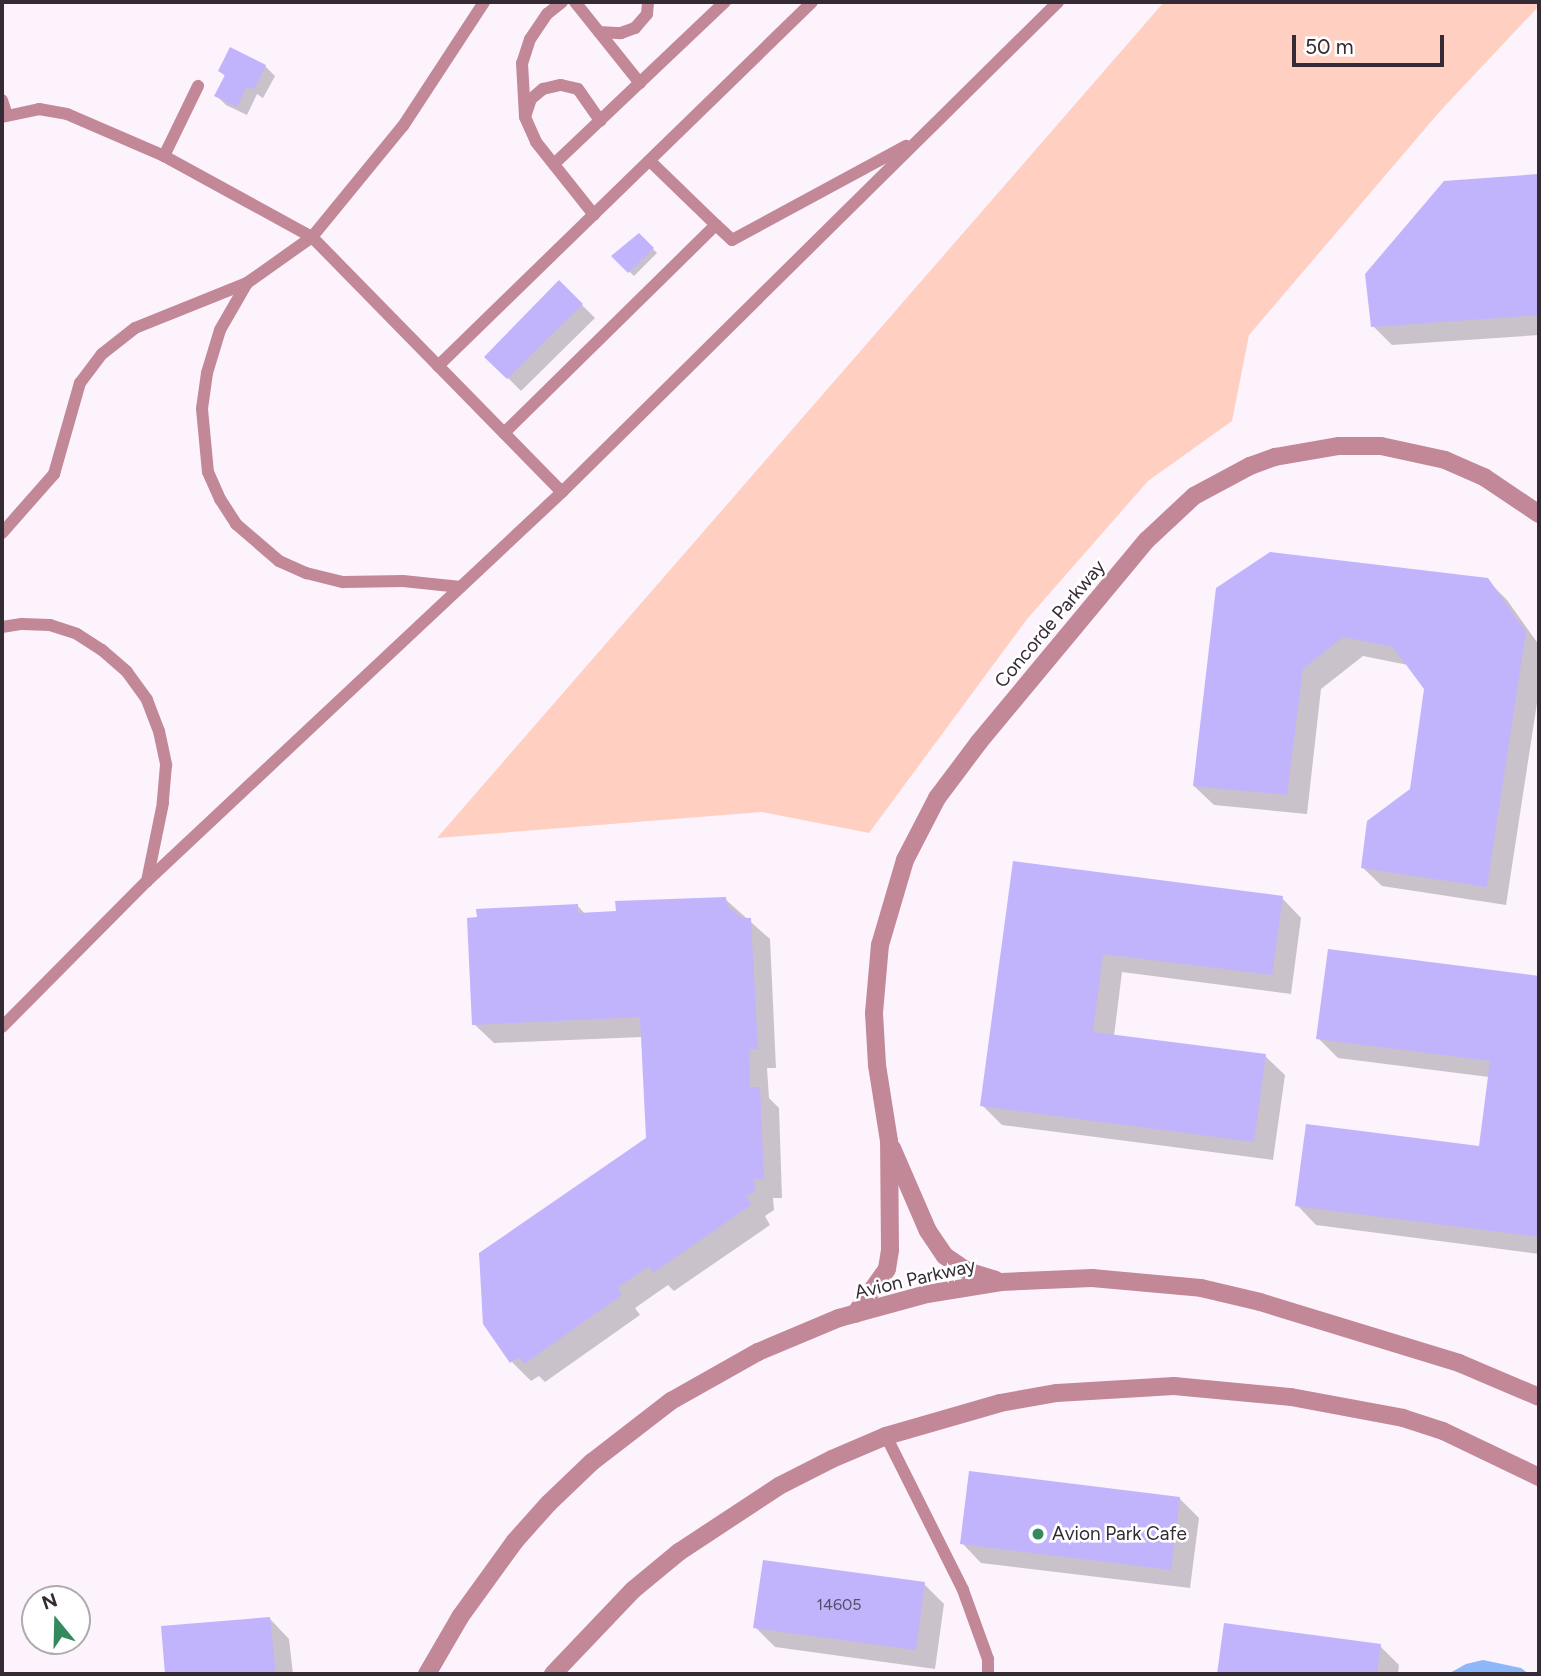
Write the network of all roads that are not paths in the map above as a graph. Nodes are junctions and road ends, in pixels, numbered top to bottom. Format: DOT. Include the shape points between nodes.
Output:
graph roads {
  1 [pos="484,2"];
  2 [pos="562,2"];
  3 [pos="575,2"];
  4 [pos="648,2"];
  5 [pos="725,2"];
  6 [pos="1058,2"];
  7 [pos="804,5"];
  8 [pos="600,32"];
  9 [pos="640,83"];
  10 [pos="198,86"];
  11 [pos="2,100"];
  12 [pos="4,116"];
  13 [pos="525,117"];
  14 [pos="600,121"];
  15 [pos="919,138"];
  16 [pos="164,156"];
  17 [pos="650,161"];
  18 [pos="554,164"];
  19 [pos="594,215"];
  20 [pos="716,225"];
  21 [pos="312,237"];
  22 [pos="247,283"];
  23 [pos="438,366"];
  24 [pos="504,433"];
  25 [pos="562,492"];
  26 [pos="1539,514"];
  27 [pos="2,533"];
  28 [pos="461,587"];
  29 [pos="2,627"];
  30 [pos="147,881"];
  31 [pos="2,1027"];
  32 [pos="889,1141"];
  33 [pos="1001,1282"];
  34 [pos="855,1314"];
  35 [pos="1539,1397"];
  36 [pos="886,1436"];
  37 [pos="1539,1477"];
  38 [pos="427,1674"];
  39 [pos="553,1674"];
  40 [pos="988,1674"];
  1 -- 21 [label="lane" via="403,126"];
  2 -- 13 [label="lane" via="530,39 522,63"];
  3 -- 8 [label="lane"];
  4 -- 8 [label="lane" via="646,14 635,27 621,33"];
  5 -- 9 [label="lane"];
  6 -- 15 [label="lane"];
  7 -- 17 [label="lane"];
  8 -- 9 [label="lane"];
  9 -- 14 [label="lane"];
  10 -- 16 [label="lane"];
  11 -- 12 [label="lane"];
  12 -- 16 [label="lane" via="39,110 67,114"];
  13 -- 14 [label="lane" via="531,99 543,89 561,85 578,89"];
  13 -- 18 [label="lane" via="536,142"];
  14 -- 18 [label="lane"];
  15 -- 20 [label="lane" via="732,240"];
  15 -- 25 [label="lane"];
  16 -- 21 [label="lane"];
  17 -- 19 [label="lane"];
  17 -- 20 [label="lane"];
  18 -- 19 [label="lane"];
  19 -- 23 [label="lane"];
  20 -- 24 [label="lane"];
  21 -- 22 [label="lane"];
  21 -- 23 [label="lane"];
  22 -- 27 [label="lane" via="135,328 102,354 80,383 54,474"];
  22 -- 28 [label="lane" via="220,330 202,409 208,472 236,524 279,561 306,573 343,582 403,580"];
  23 -- 24 [label="lane"];
  24 -- 25 [label="lane"];
  25 -- 28 [label="lane"];
  26 -- 32 [label="street, Concorde Parkway" via="1484,477 1445,460 1381,446 1339,446 1275,457 1195,496 1174,513 979,742 937,798 914,840 892,895 875,980 877,1065"];
  28 -- 30 [label="lane"];
  29 -- 30 [label="lane" via="51,625 77,634 127,672 148,700 166,765"];
  30 -- 31 [label="lane"];
  32 -- 33 [label="street, Concorde Parkway" via="928,1231 945,1256 967,1271"];
  32 -- 34 [label="street, Concorde Parkway" via="888,1260 875,1289"];
  33 -- 34 [label="street, Avion Parkway" via="927,1294"];
  33 -- 35 [label="street, Avion Parkway" via="1092,1278 1201,1289 1260,1302 1459,1363"];
  34 -- 38 [label="street, Avion Parkway" via="724,1369 671,1401 592,1462 515,1541 460,1617"];
  36 -- 37 [label="street" via="943,1417 1057,1393 1128,1387 1233,1389 1403,1418 1443,1431"];
  36 -- 39 [label="street" via="779,1486 699,1538 634,1590"];
  36 -- 40 [label="lane" via="963,1590 988,1659"];
}
